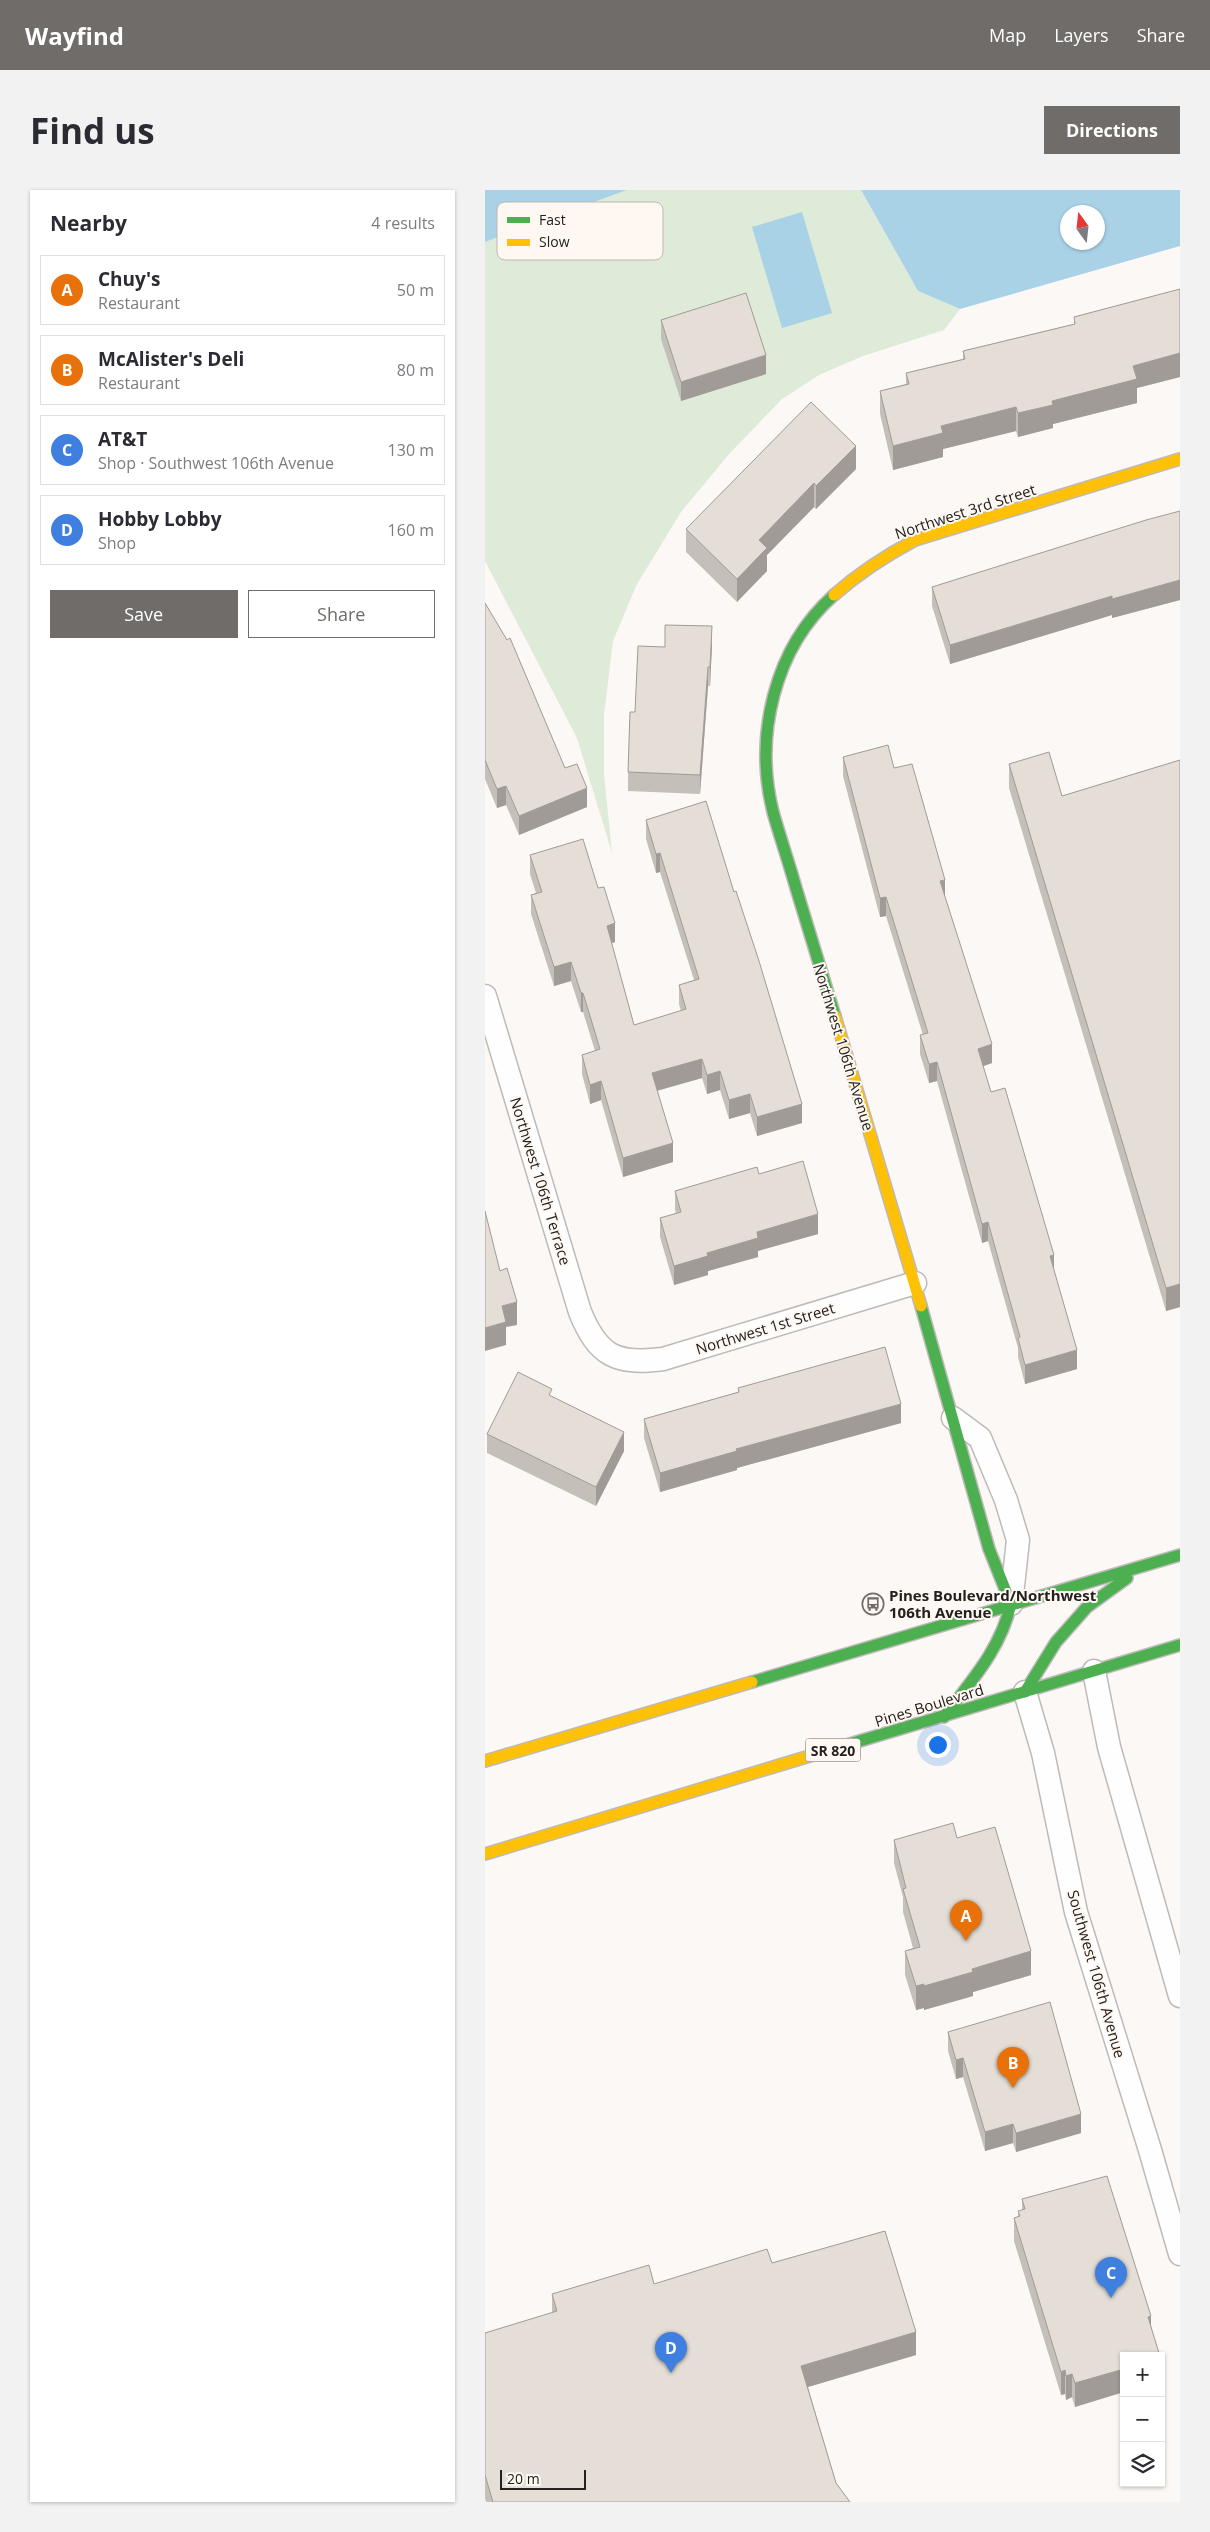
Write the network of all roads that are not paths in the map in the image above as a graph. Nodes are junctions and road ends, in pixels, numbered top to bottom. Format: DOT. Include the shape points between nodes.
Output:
graph roads {
  1 [pos="1180,459"];
  2 [pos="780,673"];
  3 [pos="485,996"];
  4 [pos="915,1283"];
  5 [pos="613,1356"];
  6 [pos="953,1418"];
  7 [pos="1180,1555"];
  8 [pos="1145,1566"];
  9 [pos="1011,1604"];
  10 [pos="1180,1645"];
  11 [pos="1094,1671"];
  12 [pos="1025,1692"];
  13 [pos="944,1717"];
  14 [pos="485,1761"];
  15 [pos="485,1854"];
  16 [pos="1180,1996"];
  17 [pos="1180,2254"];
  1 -- 2 [label="main road, Northwest 3rd Street" via="915,540 885,554 832,594 809,622"];
  2 -- 4 [label="main road, Northwest 106th Avenue" via="767,729 766,759 773,810"];
  3 -- 5 [label="street, Northwest 106th Terrace" via="580,1312 590,1335"];
  4 -- 5 [label="street, Northwest 1st Street" via="663,1359 630,1361"];
  4 -- 6 [label="main road, Northwest 106th Avenue"];
  6 -- 9 [label="main road, Northwest 106th Avenue" via="989,1549"];
  6 -- 9 [label="street" via="981,1438 1006,1500 1018,1540"];
  7 -- 8 [label="main road"];
  8 -- 9 [label="main road"];
  8 -- 12 [label="main road" via="1087,1607 1057,1642"];
  9 -- 13 [label="main road" via="1005,1629 987,1660"];
  9 -- 14 [label="main road"];
  10 -- 11 [label="main road, Pines Boulevard / SR 820"];
  11 -- 12 [label="main road, Pines Boulevard / SR 820"];
  11 -- 16 [label="street" via="1109,1747"];
  12 -- 13 [label="main road, Pines Boulevard / SR 820"];
  12 -- 17 [label="street, Southwest 106th Avenue" via="1043,1752 1076,1912 1151,2150"];
  13 -- 15 [label="main road, Pines Boulevard / SR 820"];
}
